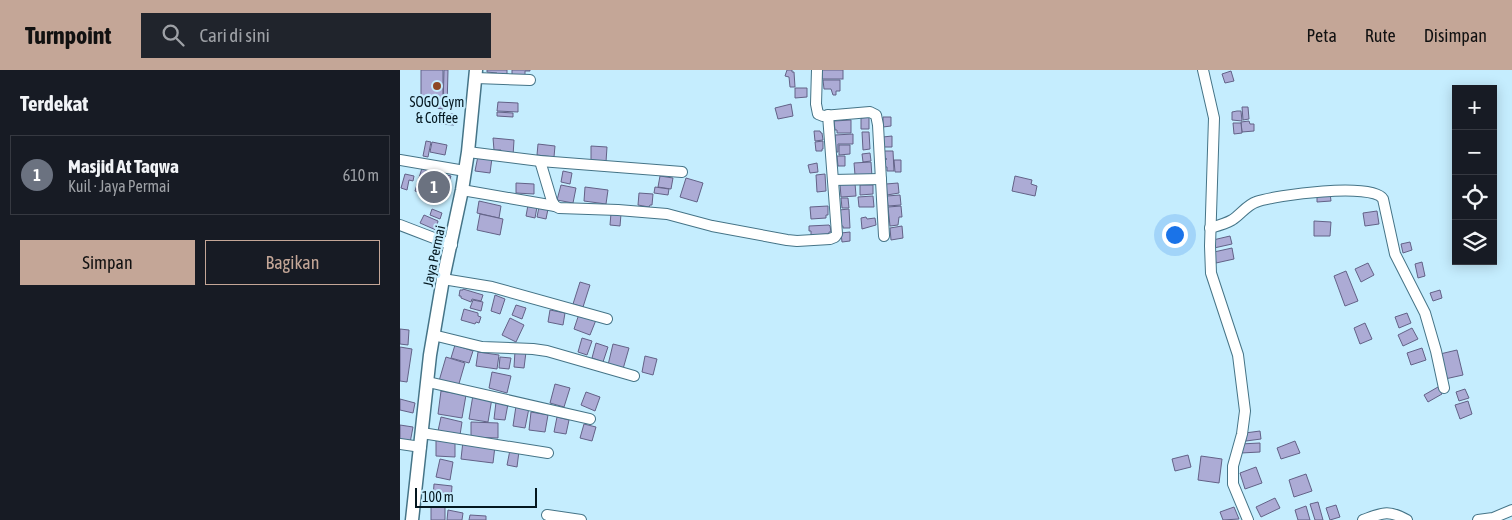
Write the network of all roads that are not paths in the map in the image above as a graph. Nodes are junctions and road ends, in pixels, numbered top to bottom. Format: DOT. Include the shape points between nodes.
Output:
graph roads {
  1 [pos="817,70"];
  2 [pos="1203,70"];
  3 [pos="476,74"];
  4 [pos="530,80"];
  5 [pos="828,115"];
  6 [pos="468,152"];
  7 [pos="400,160"];
  8 [pos="540,162"];
  9 [pos="465,170"];
  10 [pos="682,172"];
  11 [pos="881,179"];
  12 [pos="833,180"];
  13 [pos="462,190"];
  14 [pos="555,206"];
  15 [pos="400,225"];
  16 [pos="1210,228"];
  17 [pos="884,236"];
  18 [pos="452,245"];
  19 [pos="444,279"];
  20 [pos="607,319"];
  21 [pos="433,335"];
  22 [pos="634,376"];
  23 [pos="428,382"];
  24 [pos="1444,388"];
  25 [pos="590,418"];
  26 [pos="422,433"];
  27 [pos="400,444"];
  28 [pos="421,447"];
  29 [pos="548,454"];
  30 [pos="1512,510"];
  31 [pos="547,515"];
  32 [pos="412,520"];
  33 [pos="581,520"];
  34 [pos="1248,520"];
  35 [pos="1363,520"];
  36 [pos="1407,520"];
  37 [pos="1478,520"];
  1 -- 5 [label="street" via="817,111"];
  2 -- 16 [label="street" via="1214,118"];
  3 -- 4 [label="street"];
  3 -- 6 [label="street, Jaya Permai"];
  5 -- 11 [label="street" via="870,112 876,115"];
  5 -- 12 [label="street"];
  6 -- 8 [label="street"];
  6 -- 9 [label="street, Jaya Permai"];
  7 -- 9 [label="street"];
  8 -- 10 [label="street"];
  8 -- 14 [label="street"];
  9 -- 13 [label="street, Jaya Permai"];
  11 -- 12 [label="street"];
  11 -- 17 [label="street"];
  12 -- 14 [label="street" via="837,234 830,239 797,241 666,214"];
  13 -- 14 [label="street"];
  13 -- 18 [label="street, Jaya Permai"];
  15 -- 18 [label="street"];
  16 -- 24 [label="street" via="1231,220 1255,202 1285,194 1316,191 1375,193 1381,196 1395,254 1425,313"];
  16 -- 34 [label="street" via="1212,273 1238,355 1245,405 1232,475"];
  18 -- 19 [label="street, Jaya Permai"];
  19 -- 20 [label="street" via="492,287"];
  19 -- 21 [label="street, Jaya Permai"];
  21 -- 22 [label="street" via="482,347 547,351"];
  21 -- 23 [label="street, Jaya Permai"];
  23 -- 25 [label="street"];
  23 -- 26 [label="street, Jaya Permai"];
  26 -- 28 [label="street, Jaya Permai"];
  26 -- 29 [label="street"];
  27 -- 28 [label="street"];
  28 -- 32 [label="street, Jaya Permai"];
  30 -- 37 [label="street"];
  31 -- 33 [label="street"];
  35 -- 36 [label="street" via="1385,512"];
}
